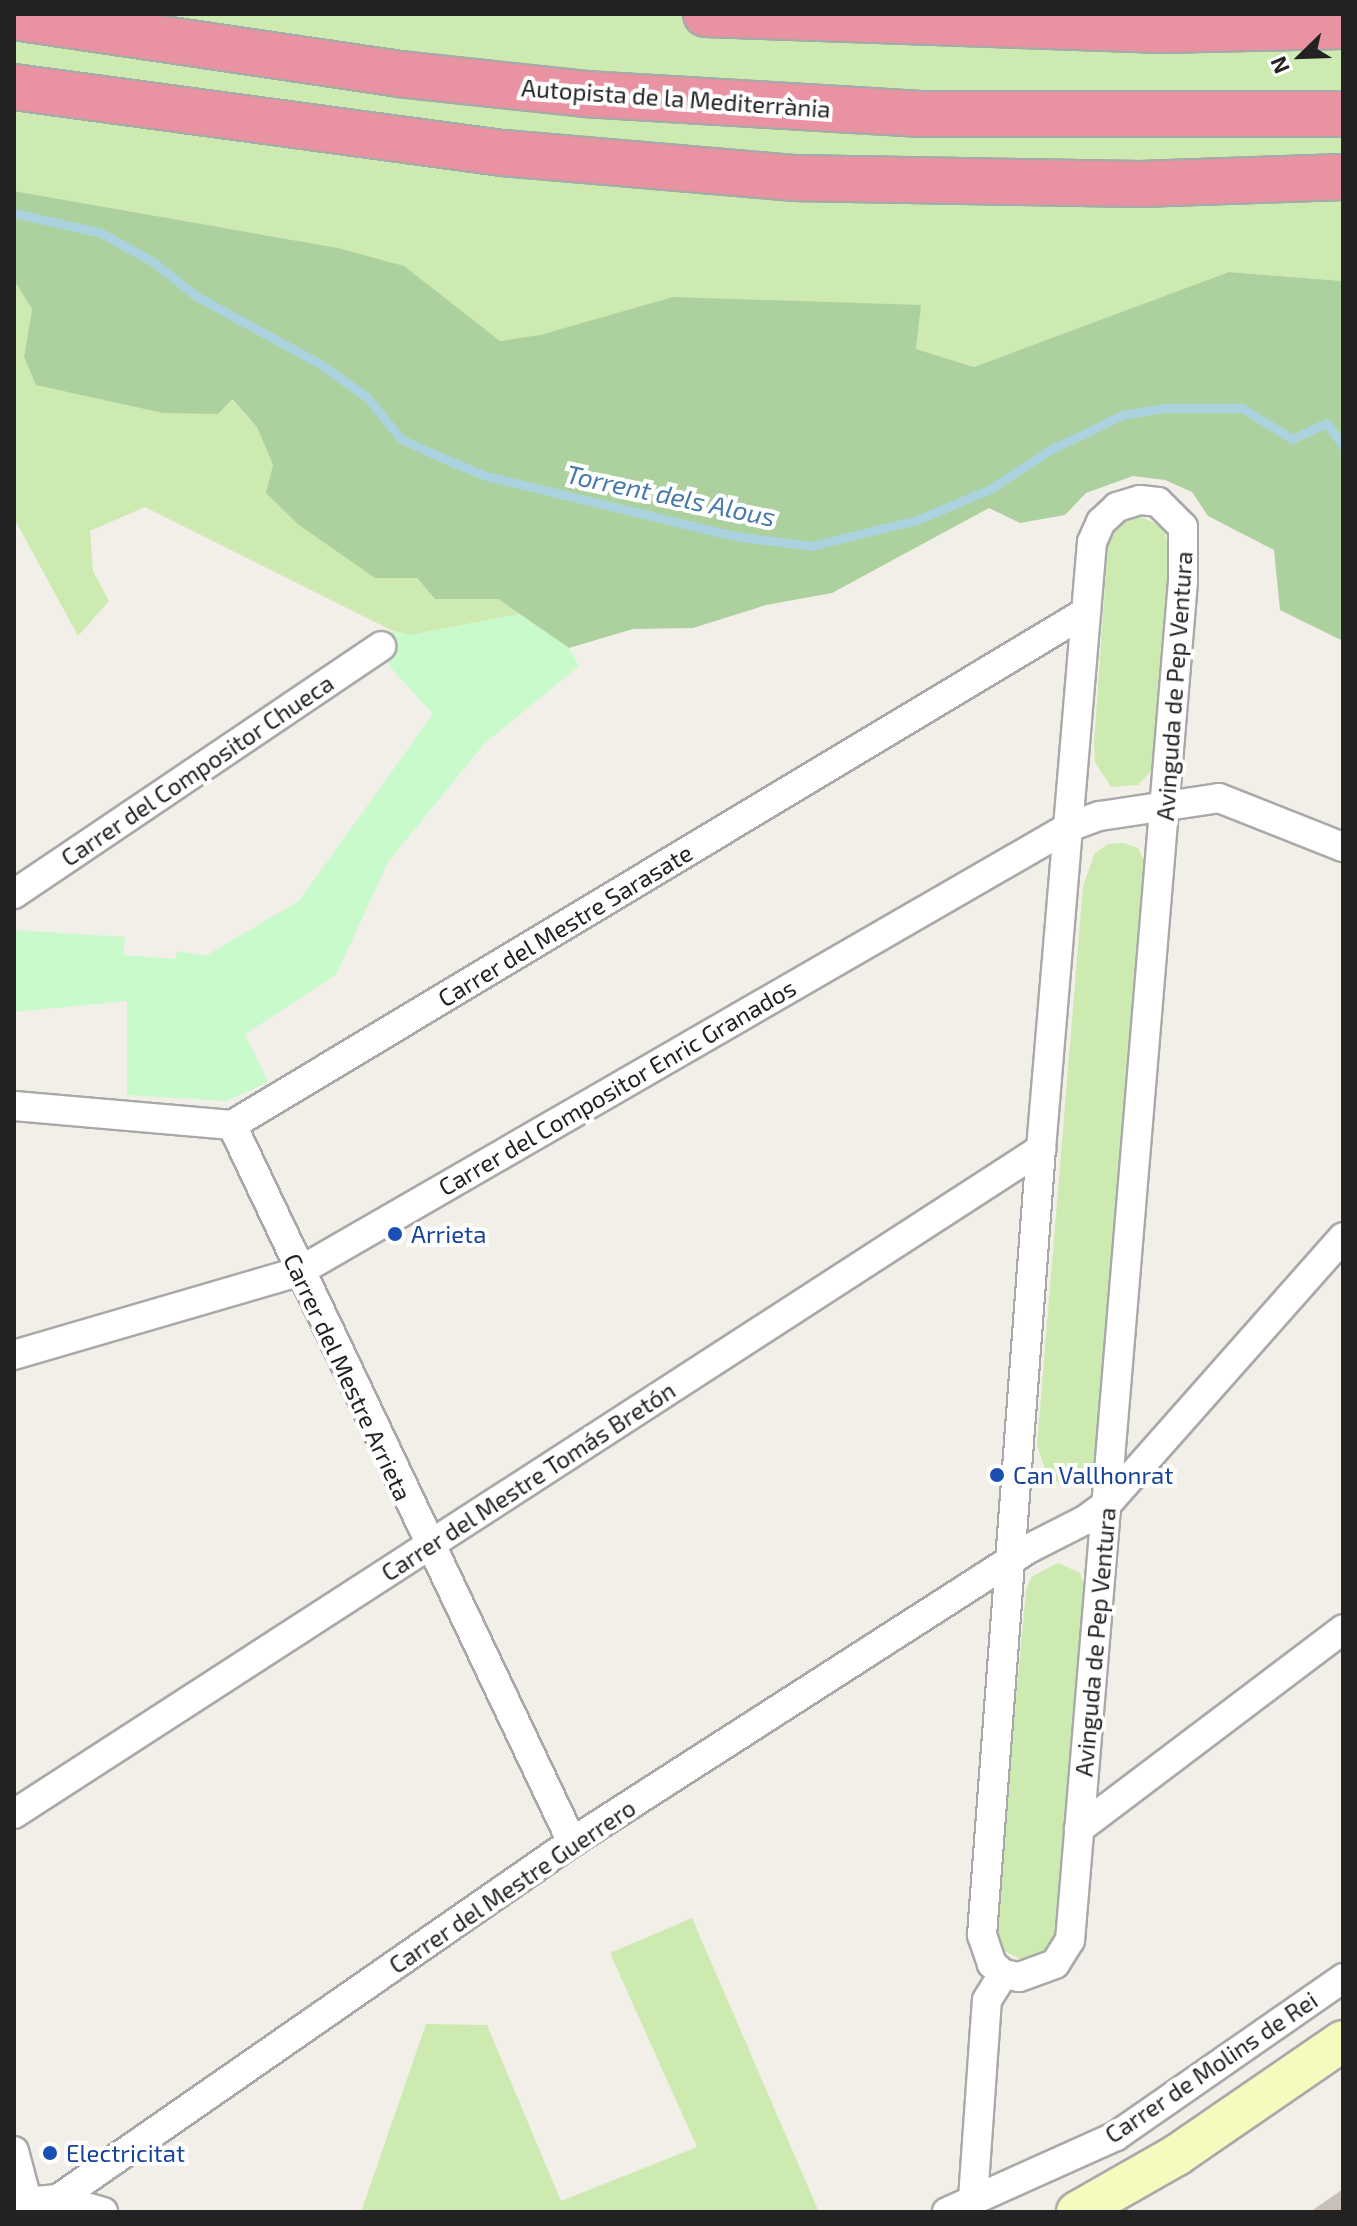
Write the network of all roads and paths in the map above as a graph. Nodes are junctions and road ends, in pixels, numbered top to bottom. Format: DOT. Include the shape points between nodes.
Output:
graph roads {
  1 [pos="706,14"];
  2 [pos="14,17"];
  3 [pos="1343,26"];
  4 [pos="18,88"];
  5 [pos="1343,114"];
  6 [pos="1343,177"];
  7 [pos="1086,612"];
  8 [pos="381,646"];
  9 [pos="1165,806"];
  10 [pos="1069,827"];
  11 [pos="1343,847"];
  12 [pos="14,894"];
  13 [pos="14,1106"];
  14 [pos="232,1125"];
  15 [pos="1041,1149"];
  16 [pos="1343,1237"];
  17 [pos="298,1272"];
  18 [pos="14,1355"];
  19 [pos="1107,1504"];
  20 [pos="428,1546"];
  21 [pos="1012,1561"];
  22 [pos="1343,1629"];
  23 [pos="14,1814"];
  24 [pos="1079,1829"];
  25 [pos="572,1842"];
  26 [pos="1003,1974"];
  27 [pos="1343,1978"];
  28 [pos="1343,2041"];
  29 [pos="14,2151"];
  30 [pos="58,2199"];
  31 [pos="973,2199"];
  32 [pos="20,2201"];
  33 [pos="103,2212"];
  34 [pos="947,2212"];
  35 [pos="1077,2212"];
  1 -- 3 [label="highway" via="1141,30"];
  2 -- 5 [label="highway, Autopista de la Mediterrània" via="399,74 585,94 920,114"];
  4 -- 6 [label="highway" via="471,150 793,178 1140,184"];
  7 -- 9 [label="street, Avinguda de Pep Ventura" via="1092,542 1101,522 1117,507 1140,500 1158,502 1174,513 1186,544"];
  7 -- 10 [label="street, Avinguda de Pep Ventura"];
  7 -- 14 [label="street, Carrer del Mestre Sarasate"];
  8 -- 12 [label="street, Carrer del Compositor Chueca"];
  9 -- 10 [label="street, Carrer del Compositor Enric Granados" via="1100,816"];
  9 -- 11 [label="street, Carrer del Compositor Enric Granados" via="1219,798"];
  9 -- 19 [label="street, Avinguda de Pep Ventura"];
  10 -- 15 [label="street, Avinguda de Pep Ventura"];
  10 -- 17 [label="street, Carrer del Compositor Enric Granados"];
  13 -- 14 [label="street"];
  14 -- 17 [label="street, Carrer del Mestre Arrieta"];
  15 -- 20 [label="street, Carrer del Mestre Tomás Bretón"];
  15 -- 21 [label="street, Avinguda de Pep Ventura"];
  16 -- 19 [label="street, Carrer del Mestre Guerrero"];
  17 -- 18 [label="street, Carrer del Compositor Enric Granados"];
  17 -- 20 [label="street, Carrer del Mestre Arrieta"];
  19 -- 21 [label="street, Carrer del Mestre Guerrero"];
  19 -- 24 [label="street, Avinguda de Pep Ventura"];
  20 -- 23 [label="street, Carrer del Mestre Tomás Bretón"];
  20 -- 25 [label="street, Carrer del Mestre Arrieta"];
  21 -- 25 [label="street, Carrer del Mestre Guerrero"];
  21 -- 26 [label="street, Avinguda de Pep Ventura" via="982,1935 992,1964"];
  22 -- 24 [label="street"];
  24 -- 26 [label="street, Avinguda de Pep Ventura" via="1070,1940 1063,1954 1039,1971"];
  25 -- 30 [label="street, Carrer del Mestre Guerrero"];
  26 -- 31 [label="street" via="987,2000"];
  27 -- 31 [label="street, Carrer de Molins de Rei" via="1116,2136"];
  28 -- 35 [label="main road" via="1177,2155"];
  29 -- 32 [label="street"];
  30 -- 32 [label="street"];
  30 -- 33 [label="street"];
  31 -- 34 [label="street, Carrer de Molins de Rei"];
}
